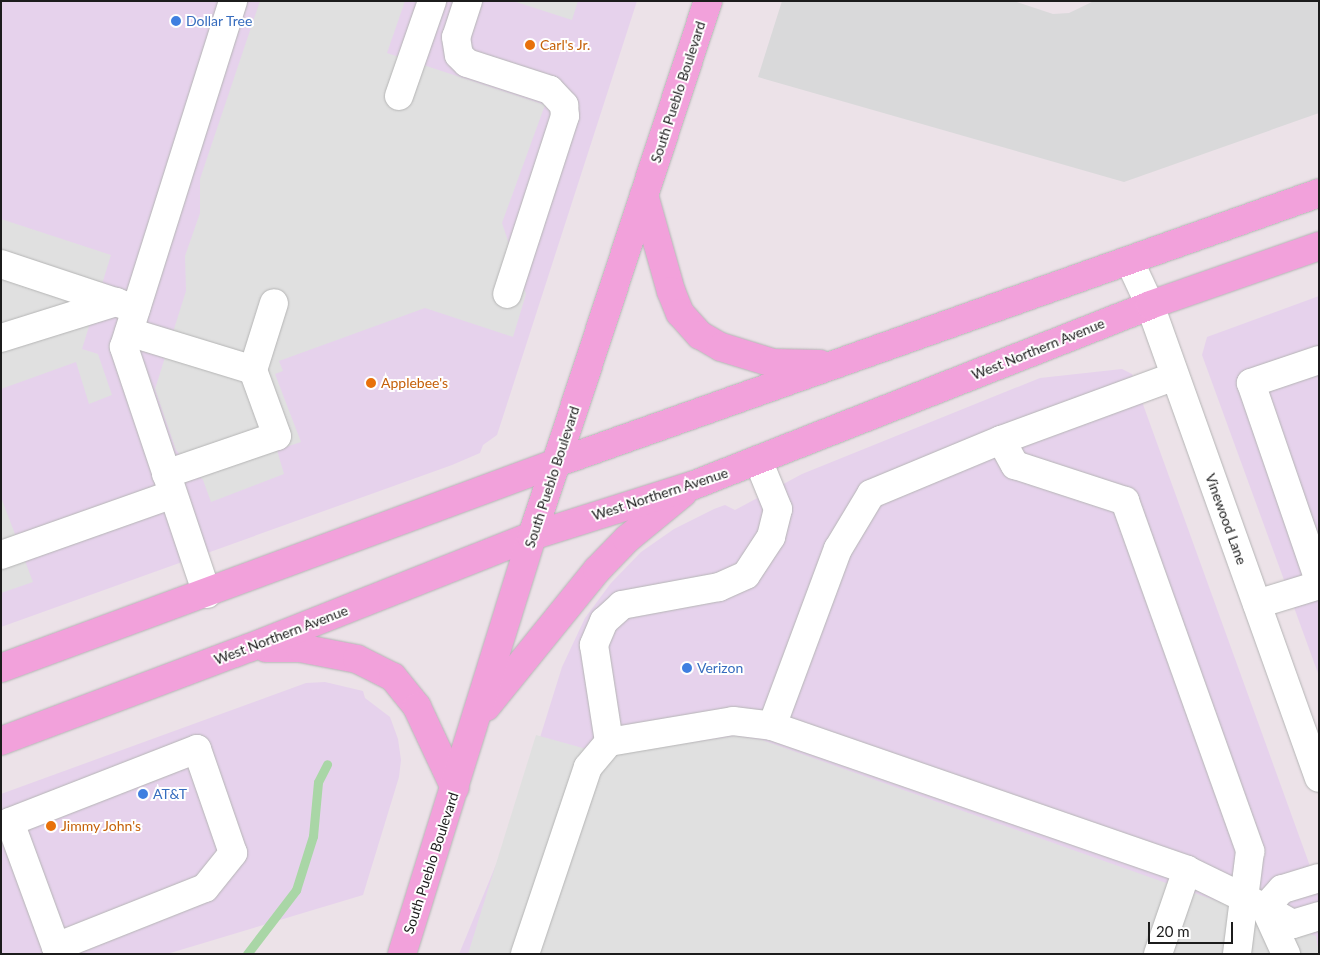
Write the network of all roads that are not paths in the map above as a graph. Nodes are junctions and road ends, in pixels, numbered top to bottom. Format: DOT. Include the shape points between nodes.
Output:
graph roads {
  1 [pos="233,1"];
  2 [pos="432,1"];
  3 [pos="468,1"];
  4 [pos="708,1"];
  5 [pos="399,96"];
  6 [pos="1319,193"];
  7 [pos="644,195"];
  8 [pos="1319,246"];
  9 [pos="1130,262"];
  10 [pos="1,264"];
  11 [pos="507,294"];
  12 [pos="274,303"];
  13 [pos="1150,305"];
  14 [pos="127,314"];
  15 [pos="1,338"];
  16 [pos="1319,360"];
  17 [pos="837,364"];
  18 [pos="253,370"];
  19 [pos="1176,376"];
  20 [pos="1002,440"];
  21 [pos="758,460"];
  22 [pos="559,462"];
  23 [pos="170,484"];
  24 [pos="694,485"];
  25 [pos="532,536"];
  26 [pos="1,555"];
  27 [pos="1319,580"];
  28 [pos="1319,585"];
  29 [pos="207,594"];
  30 [pos="1257,604"];
  31 [pos="249,648"];
  32 [pos="1,668"];
  33 [pos="477,718"];
  34 [pos="772,726"];
  35 [pos="1,741"];
  36 [pos="610,742"];
  37 [pos="1319,778"];
  38 [pos="455,788"];
  39 [pos="1187,870"];
  40 [pos="1319,878"];
  41 [pos="1256,902"];
  42 [pos="1319,916"];
  43 [pos="57,950"];
  44 [pos="402,954"];
  45 [pos="525,954"];
  46 [pos="1158,954"];
  47 [pos="1237,954"];
  48 [pos="1286,954"];
  1 -- 14 [label="street"];
  2 -- 5 [label="street"];
  3 -- 11 [label="street" via="456,36 459,55 467,63 558,96 564,105 565,116"];
  4 -- 7 [label="main road, South Pueblo Boulevard"];
  6 -- 9 [label="main road"];
  7 -- 17 [label="main road" via="671,291 680,313 700,335 721,348 773,363"];
  7 -- 22 [label="main road, South Pueblo Boulevard"];
  8 -- 13 [label="main road, West Northern Avenue"];
  9 -- 13 [label="street, Vinewood Lane"];
  9 -- 17 [label="main road"];
  10 -- 14 [label="street"];
  12 -- 18 [label="street"];
  13 -- 19 [label="street, Vinewood Lane"];
  13 -- 21 [label="main road, West Northern Avenue"];
  14 -- 15 [label="street"];
  14 -- 18 [label="street"];
  14 -- 23 [label="street" via="124,347"];
  16 -- 27 [label="street" via="1250,383"];
  17 -- 22 [label="main road"];
  18 -- 23 [label="street" via="277,436"];
  19 -- 20 [label="street"];
  19 -- 30 [label="street, Vinewood Lane"];
  20 -- 34 [label="street" via="872,494 838,549"];
  20 -- 41 [label="street" via="1015,465 1125,500 1250,851"];
  21 -- 24 [label="main road, West Northern Avenue"];
  21 -- 36 [label="street" via="778,510 771,537 746,575 719,587 622,605 604,621 594,645"];
  22 -- 25 [label="main road, South Pueblo Boulevard"];
  22 -- 29 [label="main road"];
  23 -- 26 [label="street"];
  23 -- 29 [label="street"];
  24 -- 25 [label="main road, West Northern Avenue"];
  24 -- 33 [label="main road" via="627,539 597,570"];
  25 -- 31 [label="main road, West Northern Avenue"];
  25 -- 33 [label="main road, South Pueblo Boulevard"];
  28 -- 30 [label="street"];
  29 -- 32 [label="main road"];
  30 -- 37 [label="street, Vinewood Lane"];
  31 -- 35 [label="main road, West Northern Avenue"];
  31 -- 38 [label="main road" via="300,648 357,659 393,677 417,707"];
  33 -- 38 [label="main road, South Pueblo Boulevard"];
  34 -- 36 [label="street" via="733,721"];
  34 -- 39 [label="street"];
  36 -- 45 [label="street" via="588,767"];
  38 -- 44 [label="main road, South Pueblo Boulevard"];
  39 -- 41 [label="street"];
  39 -- 46 [label="street"];
  40 -- 41 [label="street" via="1282,889"];
  41 -- 42 [label="street" via="1293,924"];
  41 -- 47 [label="street"];
  41 -- 48 [label="street"];
  43 -- 43 [label="street" via="205,888 233,853 197,749 10,822"];
}
